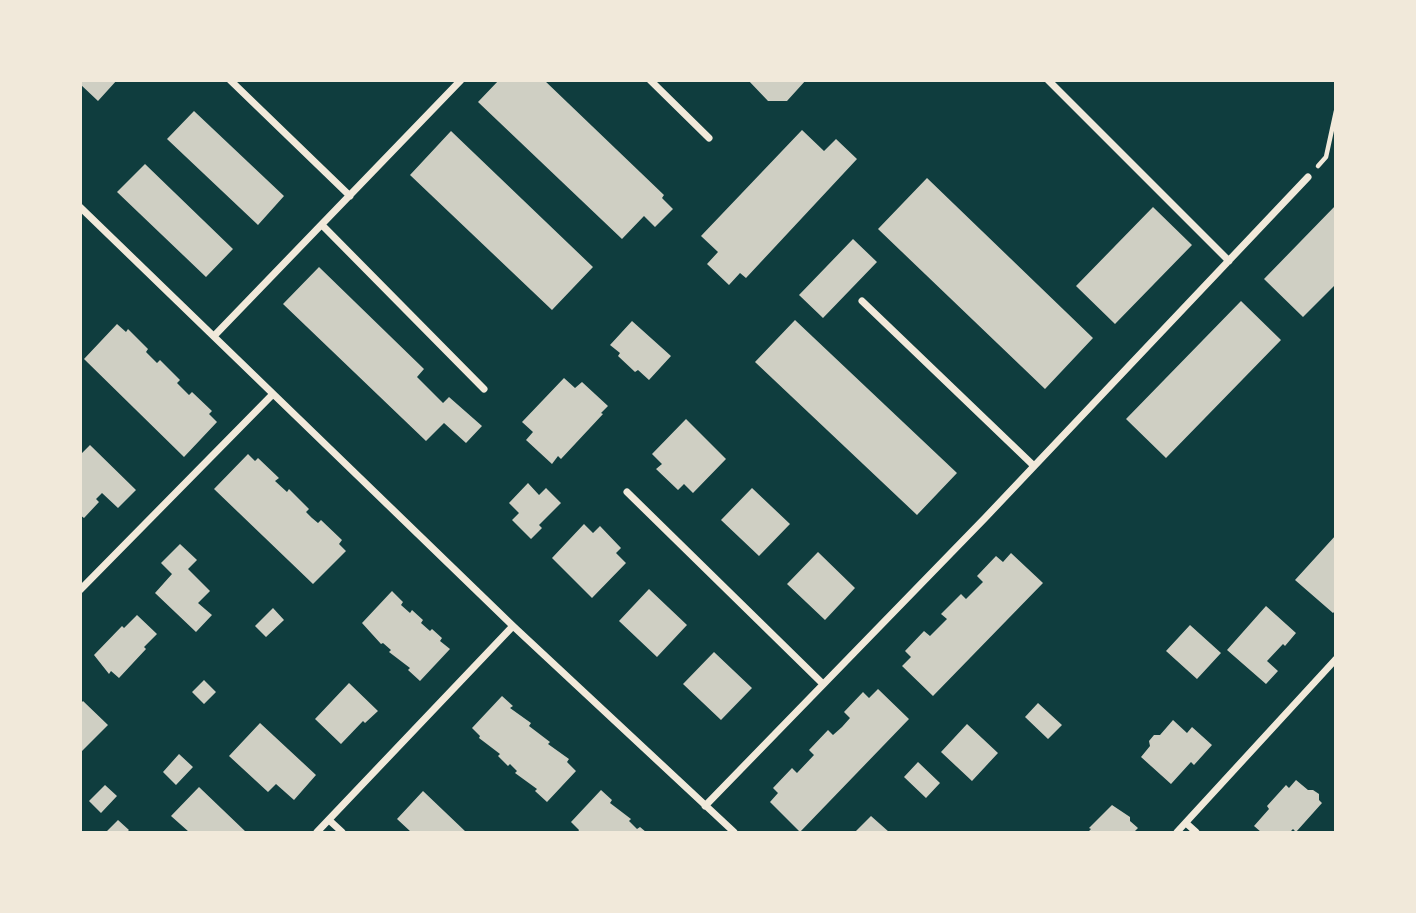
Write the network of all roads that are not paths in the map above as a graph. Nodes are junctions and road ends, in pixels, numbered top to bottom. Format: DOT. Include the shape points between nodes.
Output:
graph roads {
  1 [pos="230,80"];
  2 [pos="461,80"];
  3 [pos="650,80"];
  4 [pos="1048,80"];
  5 [pos="709,138"];
  6 [pos="1308,177"];
  7 [pos="350,196"];
  8 [pos="80,207"];
  9 [pos="322,225"];
  10 [pos="1229,261"];
  11 [pos="862,301"];
  12 [pos="214,336"];
  13 [pos="484,389"];
  14 [pos="273,394"];
  15 [pos="1034,466"];
  16 [pos="627,492"];
  17 [pos="80,590"];
  18 [pos="513,626"];
  19 [pos="1335,659"];
  20 [pos="823,684"];
  21 [pos="705,806"];
  22 [pos="329,820"];
  23 [pos="1186,823"];
  24 [pos="317,832"];
  25 [pos="342,832"];
  26 [pos="734,832"];
  27 [pos="1177,832"];
  28 [pos="1196,832"];
  1 -- 7 [label="street"];
  2 -- 7 [label="street"];
  3 -- 5 [label="street"];
  4 -- 10 [label="street"];
  6 -- 10 [label="street"];
  7 -- 9 [label="street"];
  8 -- 12 [label="street"];
  9 -- 12 [label="street"];
  9 -- 13 [label="street"];
  10 -- 15 [label="street"];
  11 -- 15 [label="street"];
  12 -- 14 [label="street"];
  14 -- 17 [label="street"];
  14 -- 18 [label="street"];
  15 -- 20 [label="street"];
  16 -- 20 [label="street"];
  18 -- 21 [label="street"];
  18 -- 22 [label="street"];
  19 -- 23 [label="street"];
  20 -- 21 [label="street"];
  21 -- 26 [label="street"];
  22 -- 24 [label="street"];
  22 -- 25 [label="street"];
  23 -- 27 [label="street"];
  23 -- 28 [label="street"];
}
